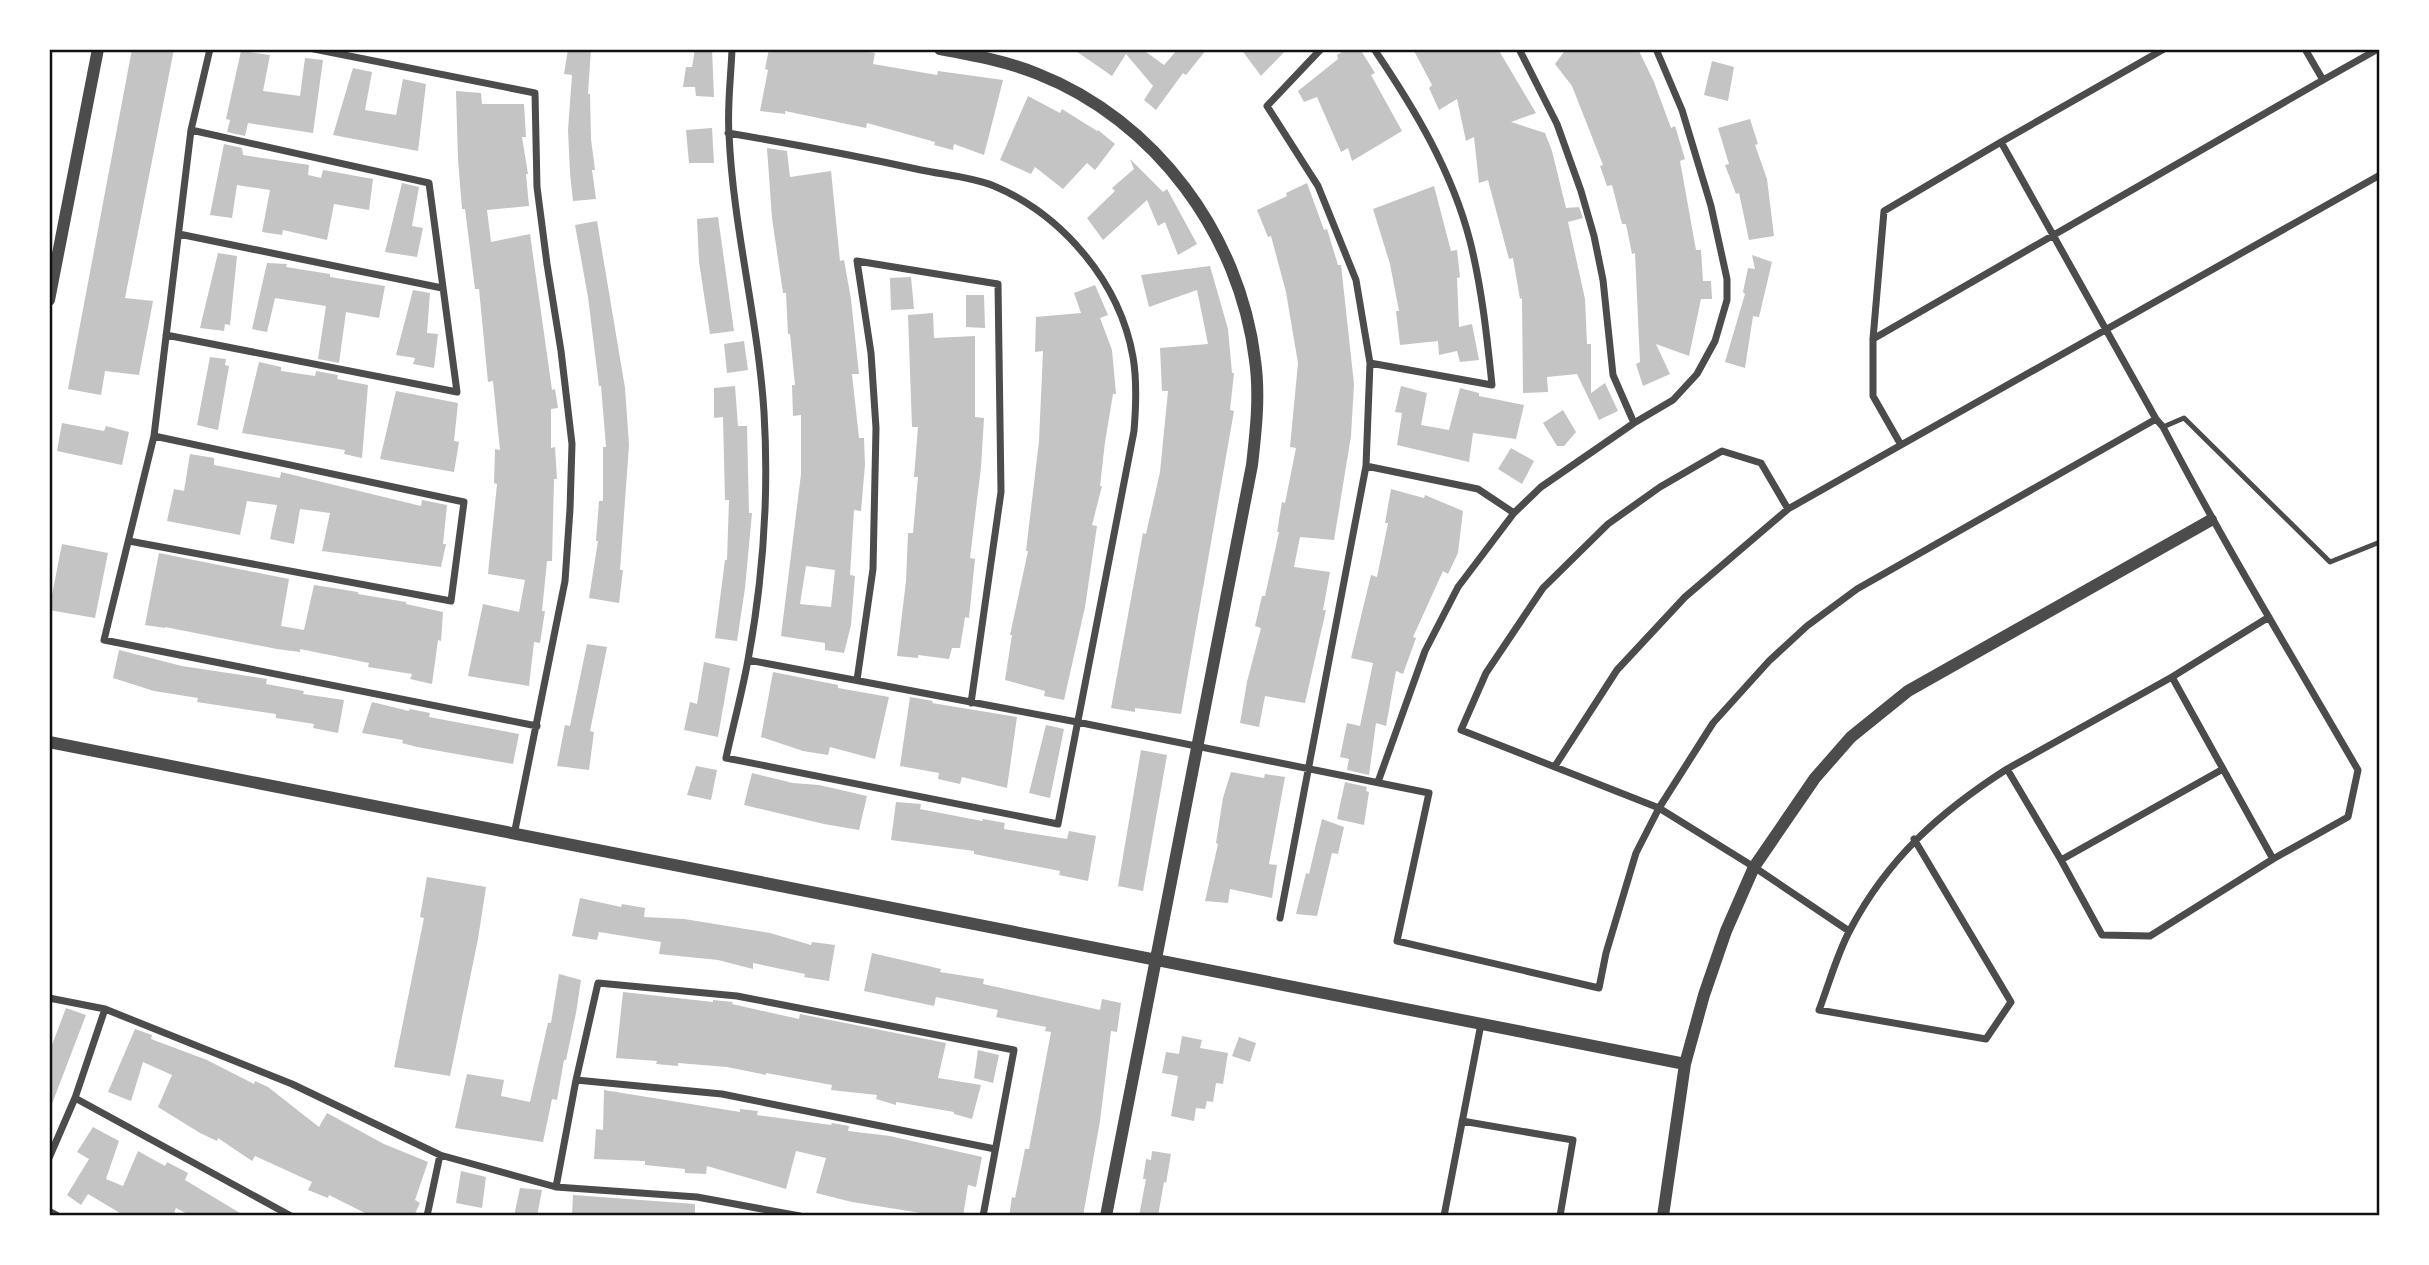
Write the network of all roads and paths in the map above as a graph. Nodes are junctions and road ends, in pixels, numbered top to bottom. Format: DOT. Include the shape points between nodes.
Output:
graph roads {
  1 [pos="97,49"];
  2 [pos="210,49"];
  3 [pos="315,49"];
  4 [pos="732,49"];
  5 [pos="940,49"];
  6 [pos="1321,49"];
  7 [pos="1374,49"];
  8 [pos="1519,49"];
  9 [pos="1656,49"];
  10 [pos="2164,49"];
  11 [pos="2305,49"];
  12 [pos="2378,49"];
  13 [pos="2323,80"];
  14 [pos="191,130"];
  15 [pos="729,132"];
  16 [pos="2001,142"];
  17 [pos="2380,175"];
  18 [pos="179,234"];
  19 [pos="2055,236"];
  20 [pos="442,288"];
  21 [pos="49,300"];
  22 [pos="2106,330"];
  23 [pos="166,335"];
  24 [pos="1873,339"];
  25 [pos="1370,363"];
  26 [pos="2156,419"];
  27 [pos="1634,423"];
  28 [pos="2163,427"];
  29 [pos="154,436"];
  30 [pos="1901,445"];
  31 [pos="1366,466"];
  32 [pos="1788,509"];
  33 [pos="1514,513"];
  34 [pos="2211,520"];
  35 [pos="129,541"];
  36 [pos="2380,542"];
  37 [pos="2269,617"];
  38 [pos="748,660"];
  39 [pos="2172,677"];
  40 [pos="857,680"];
  41 [pos="971,703"];
  42 [pos="1077,722"];
  43 [pos="537,726"];
  44 [pos="49,742"];
  45 [pos="1196,748"];
  46 [pos="1555,766"];
  47 [pos="1307,769"];
  48 [pos="2007,769"];
  49 [pos="2223,769"];
  50 [pos="1378,782"];
  51 [pos="1659,808"];
  52 [pos="514,835"];
  53 [pos="1914,839"];
  54 [pos="2273,859"];
  55 [pos="2061,860"];
  56 [pos="1754,867"];
  57 [pos="1280,918"];
  58 [pos="1849,931"];
  59 [pos="1157,960"];
  60 [pos="49,998"];
  61 [pos="105,1009"];
  62 [pos="1480,1024"];
  63 [pos="1685,1064"];
  64 [pos="576,1080"];
  65 [pos="75,1098"];
  66 [pos="1462,1121"];
  67 [pos="995,1149"];
  68 [pos="440,1155"];
  69 [pos="49,1158"];
  70 [pos="556,1187"];
  71 [pos="49,1211"];
  72 [pos="58,1216"];
  73 [pos="290,1216"];
  74 [pos="428,1216"];
  75 [pos="800,1216"];
  76 [pos="983,1216"];
  77 [pos="1105,1216"];
  78 [pos="1444,1216"];
  79 [pos="1560,1216"];
  80 [pos="1663,1216"];
  1 -- 21 [label="street"];
  2 -- 14 [label="street"];
  3 -- 43 [label="street" via="535,93 537,187 572,444 565,581"];
  4 -- 15 [label="street"];
  5 -- 45 [label="street" via="993,59 1086,97 1140,138 1175,174 1207,217 1226,255 1248,323 1258,413 1252,465"];
  6 -- 25 [label="street" via="1266,106 1318,186 1356,280"];
  7 -- 25 [label="street" via="1415,112 1446,173 1470,240 1492,385"];
  8 -- 27 [label="street" via="1557,124 1581,191 1602,280 1613,375"];
  9 -- 27 [label="street" via="1682,110 1711,206 1727,279 1727,300 1715,341 1697,374 1673,400"];
  10 -- 16 [label="street"];
  11 -- 13 [label="street"];
  12 -- 13 [label="street"];
  13 -- 19 [label="street"];
  14 -- 18 [label="street"];
  14 -- 20 [label="street" via="429,183"];
  15 -- 38 [label="street" via="764,413 763,541"];
  15 -- 42 [label="street" via="992,185 1026,202 1057,227 1109,289 1133,358 1136,409"];
  16 -- 19 [label="street"];
  16 -- 24 [label="street" via="1884,211"];
  17 -- 22 [label="street"];
  18 -- 20 [label="street"];
  18 -- 23 [label="street"];
  19 -- 22 [label="street"];
  19 -- 24 [label="street"];
  20 -- 23 [label="street" via="457,392"];
  22 -- 26 [label="street"];
  22 -- 30 [label="street"];
  23 -- 29 [label="street"];
  24 -- 30 [label="street" via="1873,396"];
  25 -- 31 [label="street"];
  26 -- 28 [label="street"];
  26 -- 51 [label="street" via="1857,589 1807,626 1713,723"];
  27 -- 33 [label="street" via="1541,487"];
  28 -- 34 [label="street"];
  28 -- 36 [label="lane" via="2184,418 2330,562"];
  29 -- 35 [label="street"];
  29 -- 35 [label="street" via="464,502 452,601"];
  30 -- 32 [label="street"];
  31 -- 33 [label="street" via="1478,488"];
  31 -- 47 [label="street"];
  32 -- 46 [label="street" via="1685,597 1626,660"];
  32 -- 46 [label="street" via="1761,463 1722,451 1660,486 1608,524 1543,588 1486,673 1461,730"];
  33 -- 50 [label="street" via="1458,587 1425,651"];
  34 -- 37 [label="street"];
  34 -- 56 [label="street" via="1895,700 1851,737 1815,778"];
  35 -- 43 [label="street" via="104,640"];
  37 -- 39 [label="street"];
  37 -- 54 [label="street" via="2358,770 2348,817"];
  38 -- 40 [label="street"];
  38 -- 42 [label="street" via="726,758 1058,824"];
  39 -- 48 [label="street"];
  39 -- 49 [label="street"];
  40 -- 41 [label="street"];
  40 -- 41 [label="street" via="873,569 876,428 871,353 857,261 998,284 1001,492"];
  41 -- 42 [label="street"];
  42 -- 45 [label="street"];
  43 -- 52 [label="street"];
  44 -- 52 [label="street"];
  45 -- 47 [label="street"];
  45 -- 59 [label="street"];
  46 -- 51 [label="street"];
  47 -- 50 [label="street"];
  47 -- 57 [label="street"];
  48 -- 53 [label="street" via="1965,796"];
  48 -- 55 [label="street"];
  49 -- 54 [label="street"];
  49 -- 55 [label="street"];
  50 -- 51 [label="street" via="1429,793 1396,941 1599,988 1636,853"];
  51 -- 56 [label="street"];
  52 -- 59 [label="street"];
  53 -- 58 [label="street"];
  53 -- 58 [label="street" via="2011,1002 1986,1039 1819,1010"];
  54 -- 55 [label="street" via="2150,936 2102,935"];
  56 -- 58 [label="street"];
  56 -- 63 [label="street" via="1722,943"];
  59 -- 62 [label="street"];
  59 -- 77 [label="street"];
  60 -- 61 [label="street"];
  61 -- 65 [label="street"];
  61 -- 68 [label="street" via="292,1084"];
  62 -- 63 [label="street"];
  62 -- 66 [label="street"];
  63 -- 80 [label="street"];
  64 -- 67 [label="street" via="722,1094"];
  64 -- 67 [label="street" via="598,983 737,996 1014,1050"];
  64 -- 70 [label="street"];
  65 -- 69 [label="street"];
  65 -- 73 [label="street"];
  66 -- 78 [label="street"];
  66 -- 79 [label="street" via="1573,1140"];
  67 -- 76 [label="street"];
  68 -- 70 [label="street"];
  68 -- 74 [label="street"];
  70 -- 75 [label="street" via="697,1197"];
  71 -- 72 [label="street"];
}
